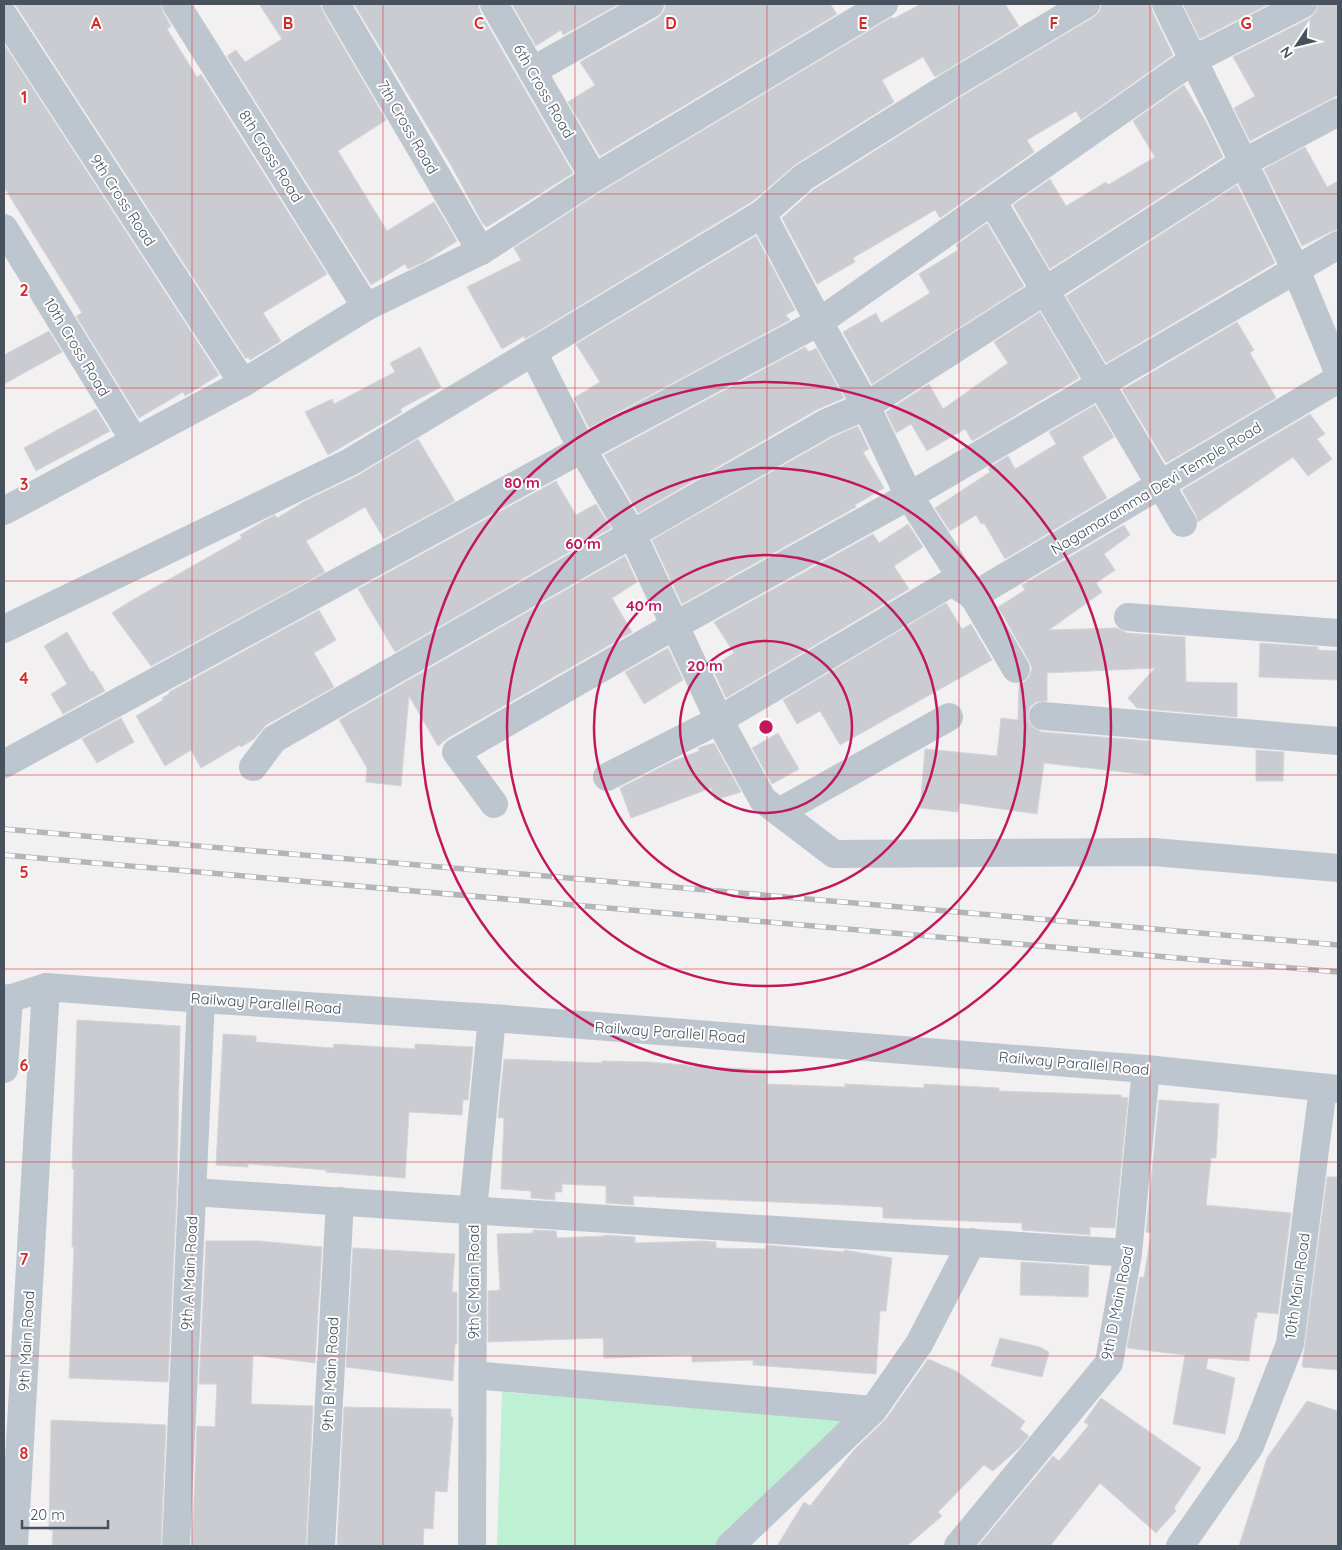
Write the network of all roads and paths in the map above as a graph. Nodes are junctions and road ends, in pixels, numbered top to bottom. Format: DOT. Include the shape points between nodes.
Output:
graph roads {
  1 [pos="176,4"];
  2 [pos="336,4"];
  3 [pos="494,4"];
  4 [pos="650,4"];
  5 [pos="884,4"];
  6 [pos="1086,4"];
  7 [pos="1166,4"];
  8 [pos="1303,4"];
  9 [pos="856,11"];
  10 [pos="4,16"];
  11 [pos="1193,60"];
  12 [pos="532,71"];
  13 [pos="1338,112"];
  14 [pos="1243,163"];
  15 [pos="594,178"];
  16 [pos="992,200"];
  17 [pos="762,214"];
  18 [pos="4,228"];
  19 [pos="1338,245"];
  20 [pos="481,251"];
  21 [pos="1296,270"];
  22 [pos="1045,291"];
  23 [pos="366,307"];
  24 [pos="819,322"];
  25 [pos="533,352"];
  26 [pos="1338,371"];
  27 [pos="1338,379"];
  28 [pos="243,383"];
  29 [pos="1101,384"];
  30 [pos="866,406"];
  31 [pos="134,440"];
  32 [pos="582,449"];
  33 [pos="1160,485"];
  34 [pos="909,496"];
  35 [pos="4,512"];
  36 [pos="1183,523"];
  37 [pos="632,534"];
  38 [pos="973,596"];
  39 [pos="1128,617"];
  40 [pos="674,626"];
  41 [pos="4,629"];
  42 [pos="1338,633"];
  43 [pos="1016,670"];
  44 [pos="949,716"];
  45 [pos="1044,716"];
  46 [pos="719,720"];
  47 [pos="1338,741"];
  48 [pos="4,764"];
  49 [pos="253,768"];
  50 [pos="607,777"];
  51 [pos="494,804"];
  52 [pos="779,812"];
  53 [pos="1338,868"];
  54 [pos="46,987"];
  55 [pos="7,999"];
  56 [pos="201,999"];
  57 [pos="492,1018"];
  58 [pos="4,1069"];
  59 [pos="1146,1069"];
  60 [pos="1330,1088"];
  61 [pos="192,1192"];
  62 [pos="340,1202"];
  63 [pos="473,1210"];
  64 [pos="972,1242"];
  65 [pos="1128,1252"];
  66 [pos="473,1375"];
  67 [pos="873,1410"];
  68 [pos="10,1510"];
  69 [pos="14,1546"];
  70 [pos="176,1546"];
  71 [pos="321,1546"];
  72 [pos="472,1546"];
  73 [pos="730,1546"];
  74 [pos="958,1546"];
  75 [pos="1180,1546"];
  1 -- 23 [label="street, 8th Cross Road"];
  2 -- 20 [label="street, 7th Cross Road"];
  3 -- 12 [label="street, 6th Cross Road"];
  4 -- 12 [label="street"];
  5 -- 9 [label="street"];
  6 -- 17 [label="street" via="804,177"];
  7 -- 11 [label="street"];
  8 -- 11 [label="street"];
  9 -- 15 [label="street"];
  10 -- 28 [label="street, 9th Cross Road"];
  11 -- 14 [label="street"];
  11 -- 16 [label="street"];
  12 -- 15 [label="street, 6th Cross Road"];
  13 -- 14 [label="street"];
  14 -- 21 [label="street"];
  14 -- 22 [label="street"];
  15 -- 20 [label="street"];
  16 -- 22 [label="street"];
  16 -- 24 [label="street"];
  17 -- 24 [label="street"];
  17 -- 25 [label="street"];
  18 -- 31 [label="street, 10th Cross Road"];
  19 -- 21 [label="street"];
  20 -- 23 [label="street"];
  21 -- 26 [label="street"];
  21 -- 29 [label="street"];
  22 -- 29 [label="street"];
  22 -- 30 [label="street"];
  23 -- 28 [label="street"];
  24 -- 30 [label="street"];
  24 -- 32 [label="street"];
  25 -- 32 [label="street"];
  25 -- 41 [label="street" via="350,462"];
  27 -- 33 [label="street, Nagamaramma Devi Temple Road"];
  28 -- 31 [label="street"];
  29 -- 33 [label="street"];
  29 -- 34 [label="street"];
  30 -- 34 [label="street"];
  30 -- 37 [label="street" via="826,423"];
  31 -- 35 [label="street"];
  32 -- 37 [label="street"];
  32 -- 48 [label="street"];
  33 -- 36 [label="street"];
  33 -- 38 [label="street, Nagamaramma Devi Temple Road"];
  34 -- 38 [label="street"];
  34 -- 40 [label="street"];
  37 -- 40 [label="street"];
  37 -- 49 [label="street" via="274,739"];
  38 -- 43 [label="street"];
  38 -- 46 [label="street" via="952,582"];
  39 -- 42 [label="street"];
  40 -- 46 [label="street"];
  40 -- 51 [label="street" via="456,752"];
  44 -- 52 [label="street"];
  45 -- 47 [label="street"];
  46 -- 50 [label="street"];
  46 -- 52 [label="street" via="763,800"];
  52 -- 53 [label="street" via="834,854 1154,852"];
  54 -- 55 [label="street, Railway Parallel Road"];
  54 -- 56 [label="street, Railway Parallel Road"];
  54 -- 68 [label="street, 9th Main Road"];
  55 -- 58 [label="street"];
  56 -- 57 [label="street, Railway Parallel Road"];
  56 -- 61 [label="street, 9th A Main Road"];
  57 -- 59 [label="street, Railway Parallel Road"];
  57 -- 63 [label="street, 9th C Main Road"];
  59 -- 60 [label="street, Railway Parallel Road"];
  59 -- 65 [label="street, 9th D Main Road"];
  60 -- 75 [label="street, 10th Main Road" via="1290,1344 1250,1446"];
  61 -- 62 [label="street"];
  61 -- 70 [label="street, 9th A Main Road"];
  62 -- 63 [label="street"];
  62 -- 71 [label="street, 9th B Main Road"];
  63 -- 64 [label="street"];
  63 -- 66 [label="street, 9th C Main Road"];
  64 -- 65 [label="street"];
  64 -- 67 [label="street" via="919,1344"];
  65 -- 74 [label="street, 9th D Main Road" via="1109,1363"];
  66 -- 67 [label="street"];
  66 -- 72 [label="street, 9th C Main Road"];
  67 -- 73 [label="street"];
  68 -- 69 [label="street, 9th Main Road"];
}
